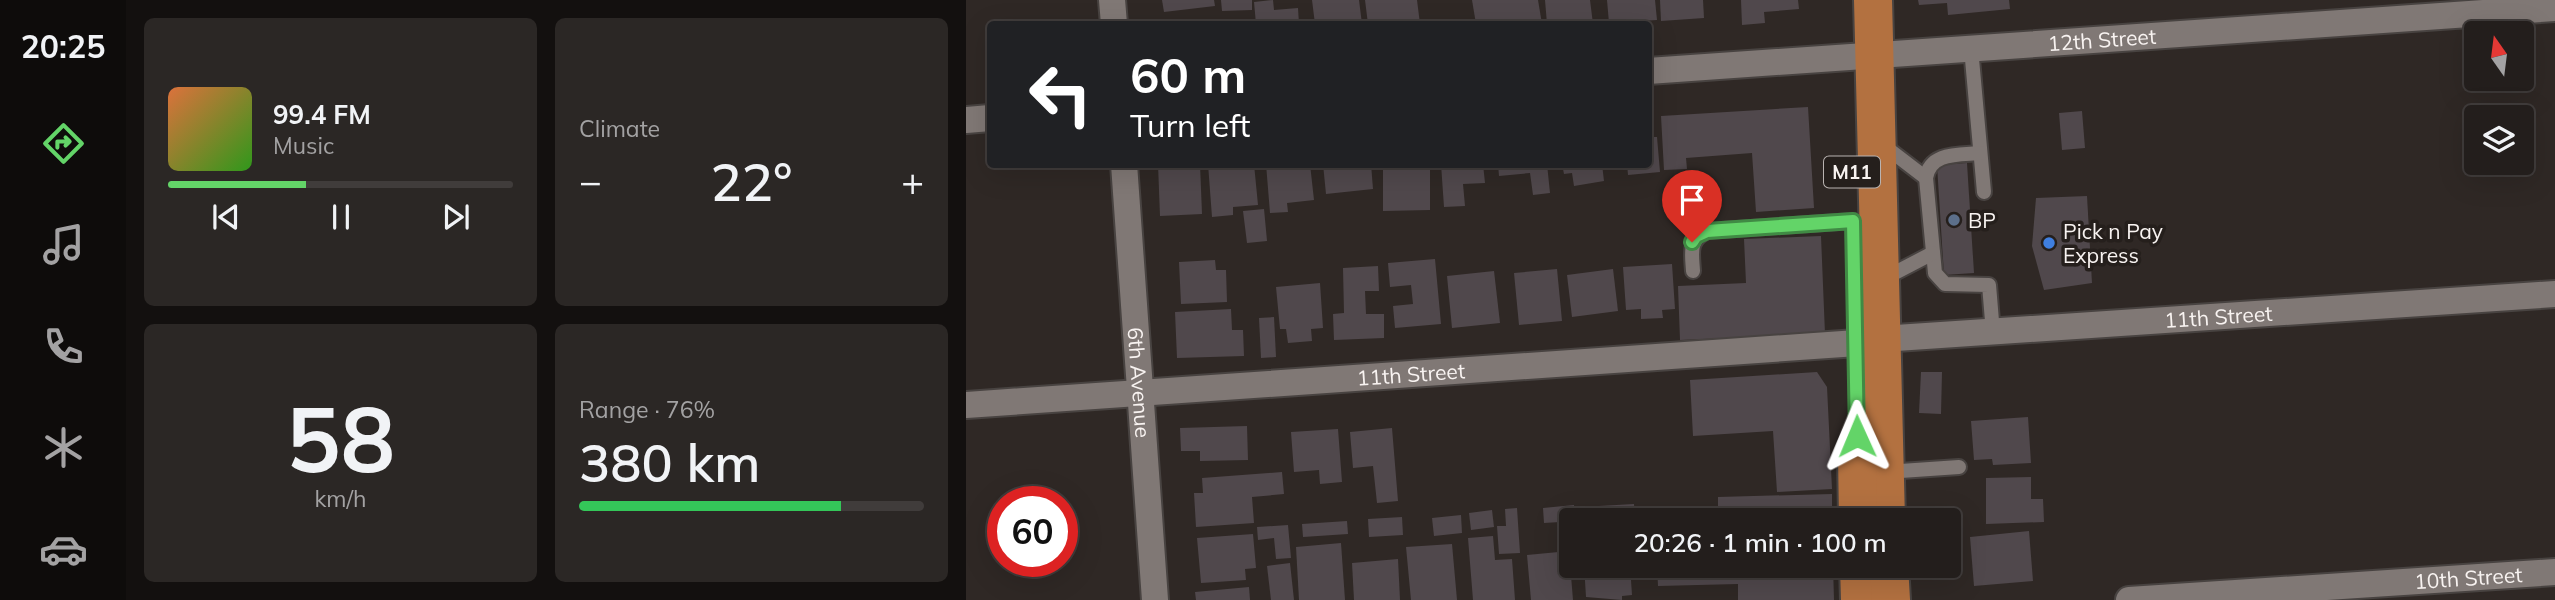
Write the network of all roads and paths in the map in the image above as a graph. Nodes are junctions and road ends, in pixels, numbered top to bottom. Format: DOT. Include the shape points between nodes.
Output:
graph roads {
  1 [pos="1112,0"];
  2 [pos="1848,0"];
  3 [pos="1873,0"];
  4 [pos="2555,8"];
  5 [pos="1114,21"];
  6 [pos="1970,48"];
  7 [pos="1862,56"];
  8 [pos="1652,71"];
  9 [pos="987,118"];
  10 [pos="966,120"];
  11 [pos="1877,139"];
  12 [pos="1980,153"];
  13 [pos="1124,168"];
  14 [pos="1926,178"];
  15 [pos="1984,192"];
  16 [pos="1853,221"];
  17 [pos="1933,253"];
  18 [pos="1693,271"];
  19 [pos="1880,281"];
  20 [pos="2555,294"];
  21 [pos="1993,333"];
  22 [pos="1869,341"];
  23 [pos="1140,393"];
  24 [pos="966,405"];
  25 [pos="1959,467"];
  26 [pos="1884,472"];
  27 [pos="1859,508"];
  28 [pos="1886,508"];
  29 [pos="2555,572"];
  30 [pos="1859,578"];
  31 [pos="1890,578"];
  32 [pos="1155,600"];
  33 [pos="1860,600"];
  34 [pos="1891,600"];
  35 [pos="2129,600"];
  1 -- 5 [label="street"];
  2 -- 7 [label="main road, M11"];
  3 -- 7 [label="main road, M11"];
  4 -- 6 [label="street, 12th Street"];
  6 -- 7 [label="street, 12th Street"];
  6 -- 12 [label="lane"];
  7 -- 8 [label="street, 12th Street"];
  7 -- 11 [label="main road, M11"];
  7 -- 16 [label="main road, M11"];
  9 -- 10 [label="street"];
  11 -- 14 [label="lane"];
  11 -- 19 [label="main road, M11"];
  12 -- 14 [label="lane" via="1934,160"];
  12 -- 15 [label="lane"];
  13 -- 23 [label="street, 6th Avenue"];
  14 -- 17 [label="lane"];
  16 -- 18 [label="lane" via="1707,231 1692,242"];
  16 -- 22 [label="main road, M11"];
  17 -- 19 [label="lane"];
  17 -- 21 [label="lane" via="1935,273 1945,284 1989,285"];
  19 -- 22 [label="main road, M11"];
  20 -- 21 [label="street, 11th Street"];
  21 -- 22 [label="street, 11th Street"];
  22 -- 23 [label="street, 11th Street"];
  22 -- 26 [label="main road, M11"];
  22 -- 27 [label="main road, M11"];
  23 -- 24 [label="street, 11th Street"];
  23 -- 32 [label="street, 6th Avenue"];
  25 -- 26 [label="lane"];
  26 -- 28 [label="main road, M11"];
  29 -- 35 [label="street, 10th Street"];
  30 -- 33 [label="main road"];
  31 -- 34 [label="main road"];
}
